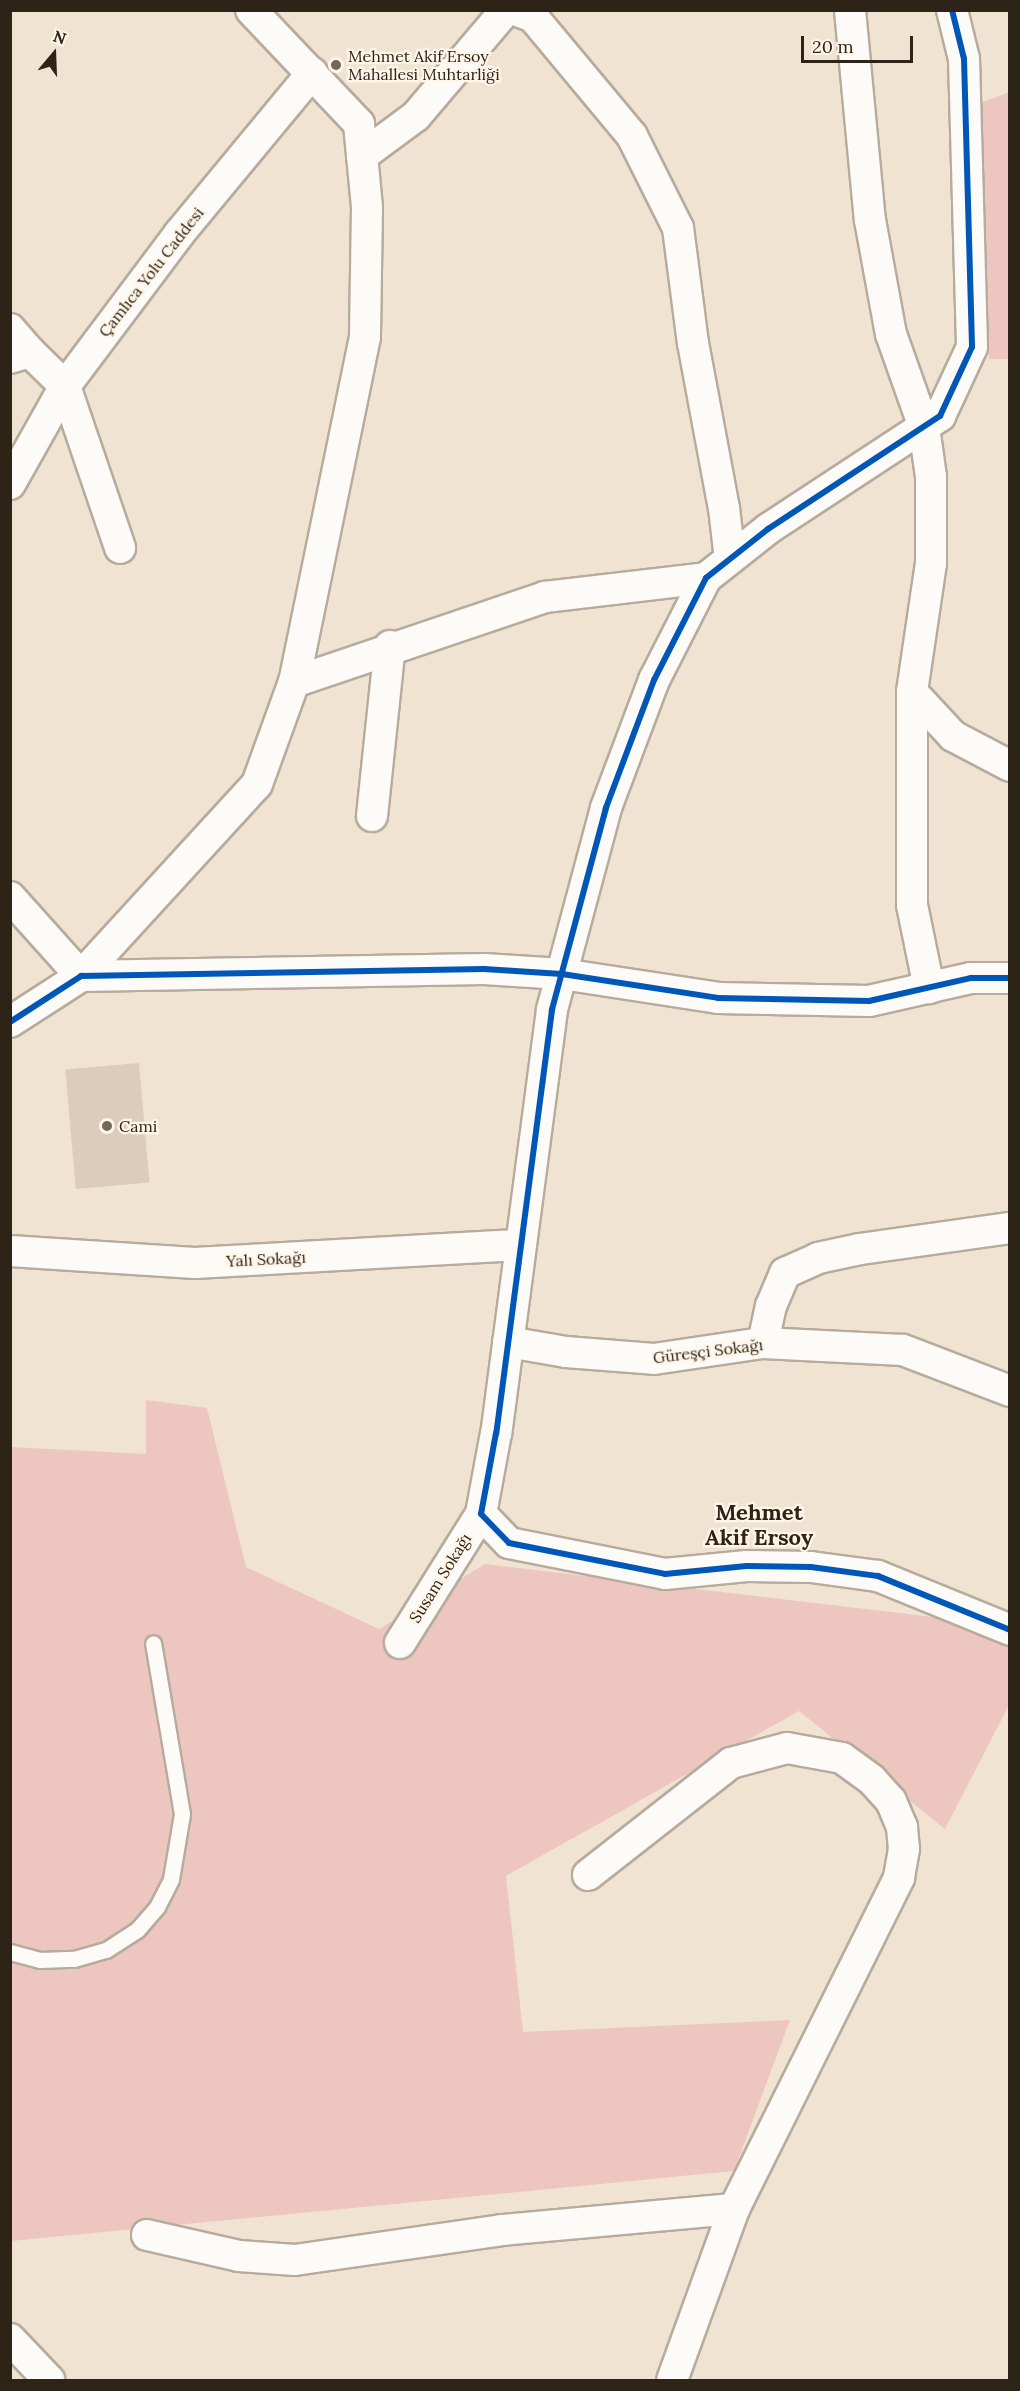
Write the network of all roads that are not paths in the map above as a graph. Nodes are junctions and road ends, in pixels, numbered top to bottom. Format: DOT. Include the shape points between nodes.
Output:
graph roads {
  1 [pos="252,10"];
  2 [pos="506,10"];
  3 [pos="515,10"];
  4 [pos="850,10"];
  5 [pos="952,10"];
  6 [pos="312,74"];
  7 [pos="362,156"];
  8 [pos="10,329"];
  9 [pos="20,355"];
  10 [pos="65,386"];
  11 [pos="924,427"];
  12 [pos="10,484"];
  13 [pos="120,548"];
  14 [pos="730,559"];
  15 [pos="706,578"];
  16 [pos="390,646"];
  17 [pos="294,682"];
  18 [pos="912,692"];
  19 [pos="1010,766"];
  20 [pos="372,816"];
  21 [pos="10,897"];
  22 [pos="562,974"];
  23 [pos="81,976"];
  24 [pos="1010,978"];
  25 [pos="929,988"];
  26 [pos="10,1022"];
  27 [pos="1010,1228"];
  28 [pos="521,1245"];
  29 [pos="10,1251"];
  30 [pos="508,1342"];
  31 [pos="764,1344"];
  32 [pos="1010,1391"];
  33 [pos="481,1514"];
  34 [pos="1010,1630"];
  35 [pos="153,1643"];
  36 [pos="400,1643"];
  37 [pos="588,1875"];
  38 [pos="10,1952"];
  39 [pos="734,2209"];
  40 [pos="147,2235"];
  41 [pos="10,2339"];
  42 [pos="49,2380"];
  43 [pos="672,2380"];
  1 -- 6 [label="street"];
  2 -- 7 [label="street" via="416,116"];
  3 -- 14 [label="street" via="533,17 632,136 678,228 693,343"];
  4 -- 11 [label="street" via="872,231 891,334"];
  5 -- 11 [label="street" via="964,58 972,347 940,416"];
  6 -- 7 [label="street" via="359,124"];
  6 -- 10 [label="street, Çamlıca Yolu Caddesi" via="179,234"];
  7 -- 17 [label="street" via="367,207 365,338"];
  8 -- 9 [label="street"];
  9 -- 10 [label="street"];
  10 -- 12 [label="street, Çamlıca Yolu Caddesi"];
  10 -- 13 [label="street"];
  11 -- 14 [label="street" via="768,529"];
  11 -- 18 [label="street" via="931,477 931,563"];
  14 -- 15 [label="street"];
  15 -- 16 [label="street" via="545,597"];
  15 -- 22 [label="street" via="654,680 606,808"];
  16 -- 17 [label="street"];
  16 -- 20 [label="street"];
  17 -- 23 [label="street" via="257,784"];
  18 -- 19 [label="street" via="953,736"];
  18 -- 25 [label="street" via="912,905"];
  21 -- 23 [label="street"];
  22 -- 23 [label="street" via="484,969"];
  22 -- 25 [label="street" via="718,998 870,1001"];
  22 -- 28 [label="street" via="552,1010"];
  23 -- 26 [label="street"];
  24 -- 25 [label="street" via="971,978"];
  27 -- 31 [label="street" via="860,1249 818,1258 785,1273 771,1306"];
  28 -- 29 [label="street, Yalı Sokağı" via="195,1263"];
  28 -- 30 [label="street"];
  30 -- 31 [label="street, Güreşçi Sokağı" via="566,1352 654,1359"];
  30 -- 33 [label="street"];
  31 -- 32 [label="street, Güreşçi Sokağı" via="903,1350"];
  33 -- 34 [label="street" via="509,1543 665,1574 747,1566 800,1567 878,1576"];
  33 -- 36 [label="street, Susam Sokağı"];
  35 -- 38 [label="lane" via="182,1804 179,1848 171,1879 157,1907 137,1930 106,1950 74,1959 40,1960"];
  37 -- 39 [label="street" via="708,1778 731,1763 758,1753 787,1748 842,1758 872,1780 891,1801 903,1838 899,1878"];
  39 -- 40 [label="street" via="501,2230 295,2260 239,2256"];
  39 -- 43 [label="street"];
  41 -- 42 [label="street"];
}
